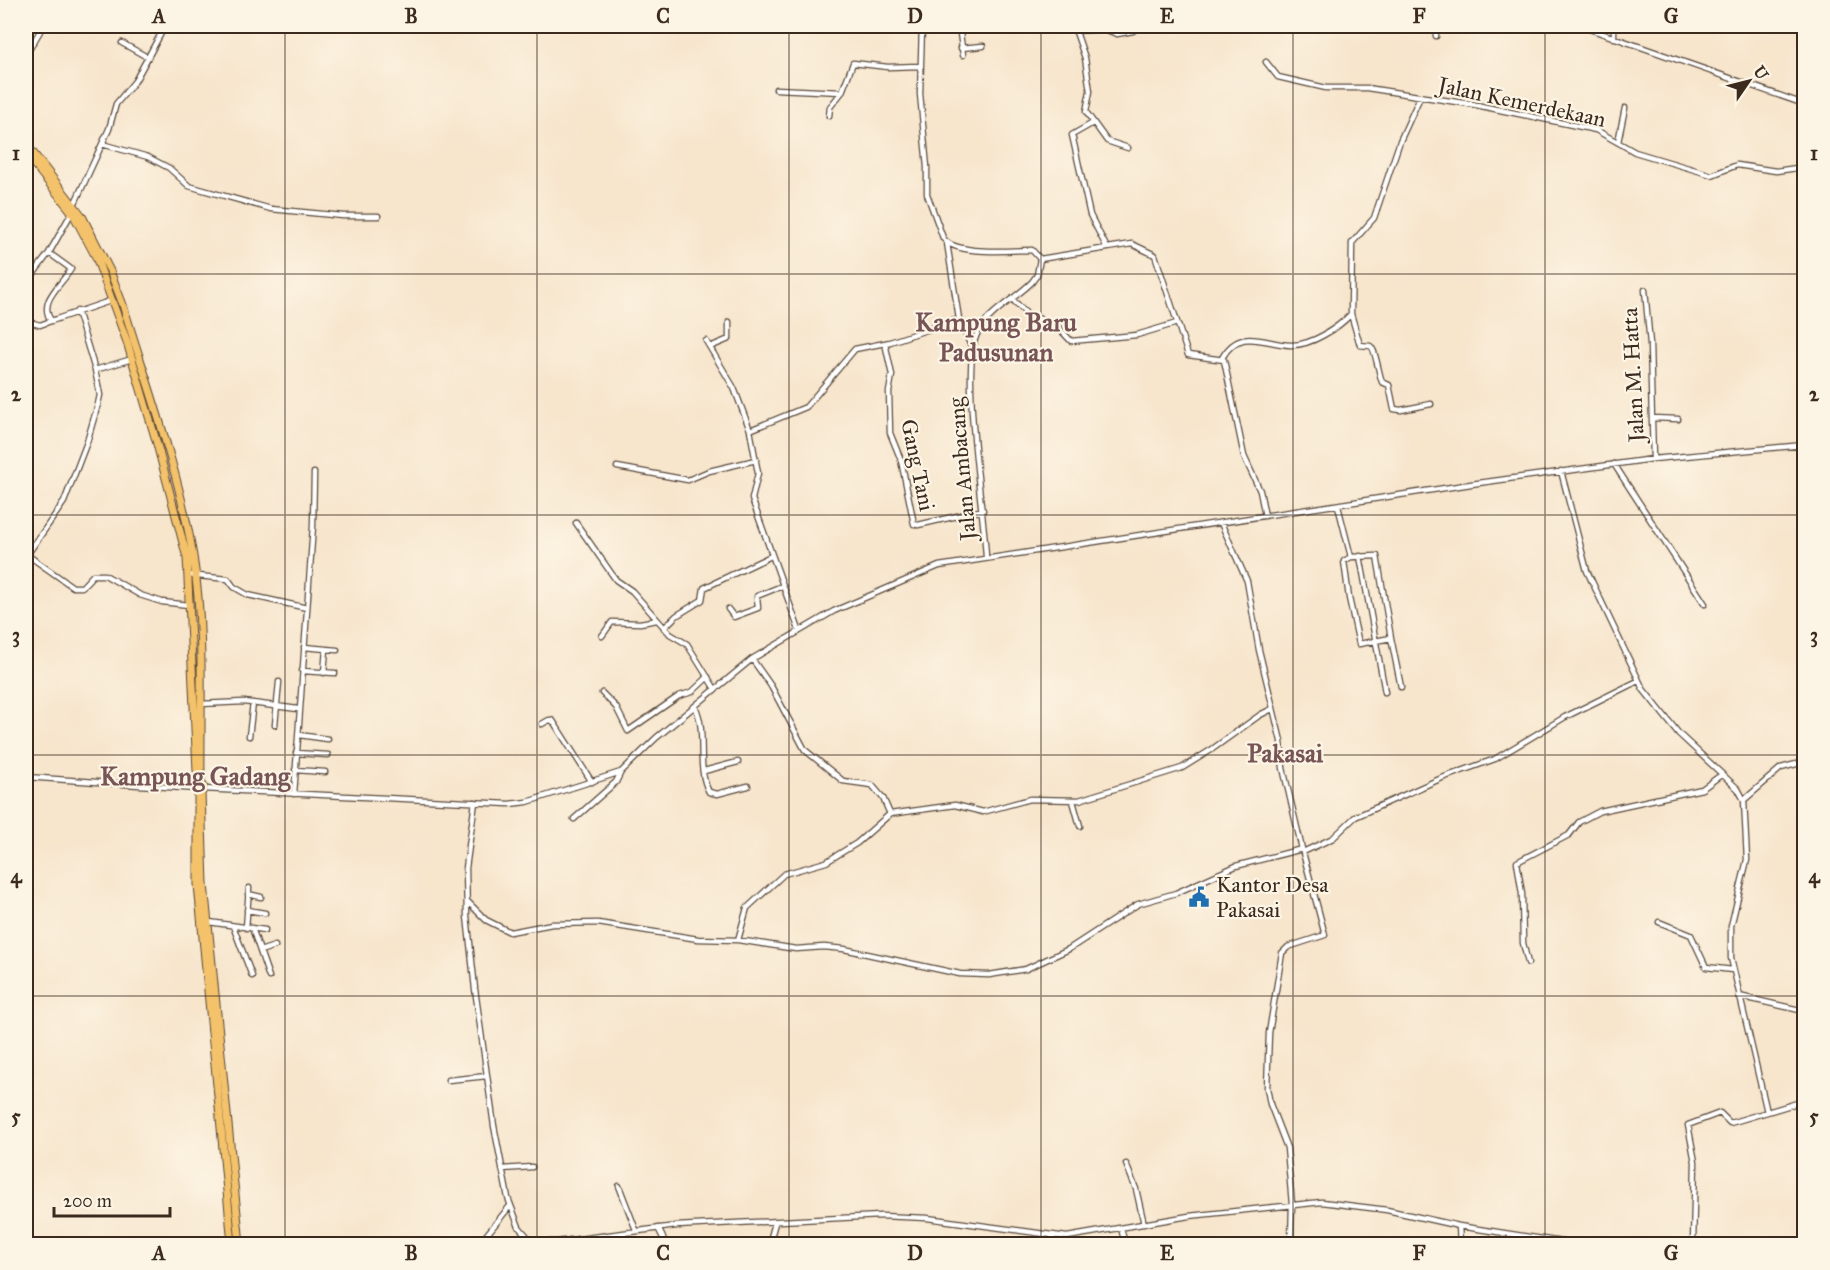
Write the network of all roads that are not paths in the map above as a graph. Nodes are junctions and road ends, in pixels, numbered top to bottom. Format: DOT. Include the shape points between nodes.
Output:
graph roads {
  1 [pos="43,26"];
  2 [pos="165,26"];
  3 [pos="909,26"];
  4 [pos="922,26"];
  5 [pos="959,26"];
  6 [pos="1435,26"];
  7 [pos="1581,26"];
  8 [pos="1614,26"];
  9 [pos="1075,28"];
  10 [pos="1133,31"];
  11 [pos="1436,36"];
  12 [pos="1614,38"];
  13 [pos="122,43"];
  14 [pos="983,46"];
  15 [pos="961,48"];
  16 [pos="26,55"];
  17 [pos="963,55"];
  18 [pos="147,57"];
  19 [pos="1266,62"];
  20 [pos="919,66"];
  21 [pos="776,89"];
  22 [pos="842,92"];
  23 [pos="1420,97"];
  24 [pos="1804,104"];
  25 [pos="1625,108"];
  26 [pos="829,116"];
  27 [pos="1093,123"];
  28 [pos="1618,142"];
  29 [pos="26,144"];
  30 [pos="102,144"];
  31 [pos="1128,148"];
  32 [pos="26,154"];
  33 [pos="1804,167"];
  34 [pos="73,208"];
  35 [pos="378,216"];
  36 [pos="947,243"];
  37 [pos="1107,248"];
  38 [pos="49,254"];
  39 [pos="1040,260"];
  40 [pos="107,272"];
  41 [pos="26,285"];
  42 [pos="1645,290"];
  43 [pos="1012,299"];
  44 [pos="113,300"];
  45 [pos="77,311"];
  46 [pos="1351,314"];
  47 [pos="959,319"];
  48 [pos="26,321"];
  49 [pos="51,321"];
  50 [pos="729,322"];
  51 [pos="1177,323"];
  52 [pos="706,341"];
  53 [pos="885,343"];
  54 [pos="710,347"];
  55 [pos="971,348"];
  56 [pos="132,358"];
  57 [pos="1222,358"];
  58 [pos="94,370"];
  59 [pos="1431,404"];
  60 [pos="1652,418"];
  61 [pos="1678,419"];
  62 [pos="750,430"];
  63 [pos="161,443"];
  64 [pos="1802,445"];
  65 [pos="1653,459"];
  66 [pos="756,460"];
  67 [pos="1614,464"];
  68 [pos="617,467"];
  69 [pos="1561,471"];
  70 [pos="314,473"];
  71 [pos="1804,473"];
  72 [pos="1338,506"];
  73 [pos="983,510"];
  74 [pos="1265,516"];
  75 [pos="576,523"];
  76 [pos="1221,523"];
  77 [pos="26,555"];
  78 [pos="771,556"];
  79 [pos="1360,556"];
  80 [pos="986,557"];
  81 [pos="1351,557"];
  82 [pos="192,575"];
  83 [pos="782,586"];
  84 [pos="1705,604"];
  85 [pos="189,605"];
  86 [pos="307,608"];
  87 [pos="728,609"];
  88 [pos="657,620"];
  89 [pos="664,628"];
  90 [pos="799,630"];
  91 [pos="602,636"];
  92 [pos="1390,638"];
  93 [pos="1376,641"];
  94 [pos="304,647"];
  95 [pos="326,649"];
  96 [pos="337,650"];
  97 [pos="752,659"];
  98 [pos="302,671"];
  99 [pos="324,673"];
  100 [pos="335,673"];
  101 [pos="708,677"];
  102 [pos="1638,681"];
  103 [pos="279,682"];
  104 [pos="1401,687"];
  105 [pos="715,689"];
  106 [pos="1384,692"];
  107 [pos="602,693"];
  108 [pos="200,704"];
  109 [pos="253,704"];
  110 [pos="277,706"];
  111 [pos="695,706"];
  112 [pos="298,709"];
  113 [pos="1272,709"];
  114 [pos="542,724"];
  115 [pos="275,725"];
  116 [pos="299,735"];
  117 [pos="249,736"];
  118 [pos="328,739"];
  119 [pos="296,753"];
  120 [pos="328,754"];
  121 [pos="738,762"];
  122 [pos="1804,762"];
  123 [pos="295,770"];
  124 [pos="704,771"];
  125 [pos="325,772"];
  126 [pos="621,772"];
  127 [pos="1721,775"];
  128 [pos="26,777"];
  129 [pos="592,782"];
  130 [pos="748,786"];
  131 [pos="200,788"];
  132 [pos="294,794"];
  133 [pos="1744,800"];
  134 [pos="1073,801"];
  135 [pos="475,802"];
  136 [pos="890,814"];
  137 [pos="574,819"];
  138 [pos="1080,826"];
  139 [pos="1303,851"];
  140 [pos="249,888"];
  141 [pos="248,894"];
  142 [pos="261,897"];
  143 [pos="466,901"];
  144 [pos="204,905"];
  145 [pos="248,910"];
  146 [pos="265,913"];
  147 [pos="209,922"];
  148 [pos="1659,922"];
  149 [pos="233,926"];
  150 [pos="249,928"];
  151 [pos="265,930"];
  152 [pos="738,940"];
  153 [pos="275,946"];
  154 [pos="260,951"];
  155 [pos="1528,963"];
  156 [pos="1733,970"];
  157 [pos="252,976"];
  158 [pos="269,977"];
  159 [pos="1739,996"];
  160 [pos="1804,1011"];
  161 [pos="487,1076"];
  162 [pos="448,1080"];
  163 [pos="223,1097"];
  164 [pos="1804,1101"];
  165 [pos="1767,1112"];
  166 [pos="1126,1164"];
  167 [pos="532,1167"];
  168 [pos="502,1169"];
  169 [pos="619,1186"];
  170 [pos="1292,1204"];
  171 [pos="510,1206"];
  172 [pos="775,1223"];
  173 [pos="1144,1224"];
  174 [pos="1459,1226"];
  175 [pos="658,1228"];
  176 [pos="1121,1228"];
  177 [pos="636,1230"];
  178 [pos="605,1235"];
  179 [pos="1054,1236"];
  180 [pos="1067,1237"];
  181 [pos="232,1245"];
  182 [pos="240,1245"];
  183 [pos="479,1245"];
  184 [pos="609,1245"];
  185 [pos="666,1245"];
  186 [pos="769,1245"];
  187 [pos="1048,1245"];
  188 [pos="1068,1245"];
  189 [pos="1125,1245"];
  190 [pos="1291,1245"];
  191 [pos="1460,1245"];
  192 [pos="1575,1245"];
  193 [pos="1693,1245"];
  1 -- 16 [label="street"];
  2 -- 18 [label="street"];
  3 -- 4 [label="street"];
  4 -- 20 [label="street"];
  5 -- 15 [label="street"];
  6 -- 11 [label="street"];
  7 -- 12 [label="street"];
  8 -- 12 [label="street"];
  9 -- 10 [label="street" via="1106,29 1117,34"];
  9 -- 27 [label="street" via="1085,58 1090,94 1086,112"];
  12 -- 24 [label="street"];
  13 -- 18 [label="street"];
  14 -- 15 [label="street"];
  15 -- 17 [label="street"];
  18 -- 30 [label="street" via="135,81 116,104"];
  19 -- 23 [label="street, Jalan Kemerdekaan" via="1278,76 1308,84"];
  20 -- 22 [label="street" via="852,63"];
  20 -- 36 [label="street" via="927,194"];
  21 -- 22 [label="street"];
  22 -- 26 [label="street" via="830,107"];
  23 -- 28 [label="street, Jalan Kemerdekaan" via="1596,130"];
  23 -- 46 [label="street" via="1400,141 1374,218 1352,243"];
  25 -- 28 [label="street"];
  27 -- 31 [label="street" via="1107,141"];
  27 -- 37 [label="street" via="1072,135 1090,215"];
  28 -- 33 [label="street, Jalan Kemerdekaan" via="1635,152 1712,175 1737,165 1776,171"];
  29 -- 34 [label="highway"];
  30 -- 34 [label="street"];
  30 -- 35 [label="street" via="148,157 169,168 189,186 272,209"];
  32 -- 34 [label="highway"];
  34 -- 38 [label="street"];
  34 -- 40 [label="highway"];
  36 -- 39 [label="street" via="1004,252 1032,250"];
  36 -- 47 [label="street"];
  37 -- 39 [label="street"];
  37 -- 51 [label="street" via="1136,244 1155,255"];
  38 -- 41 [label="street"];
  38 -- 49 [label="street" via="71,269 45,306"];
  39 -- 43 [label="street" via="1035,279"];
  40 -- 44 [label="highway"];
  40 -- 63 [label="highway"];
  42 -- 60 [label="street, Jalan M. Hatta"];
  43 -- 51 [label="street" via="1027,314 1056,325 1071,341 1137,335"];
  43 -- 55 [label="street" via="982,325"];
  44 -- 45 [label="street"];
  44 -- 56 [label="highway"];
  45 -- 49 [label="street"];
  45 -- 58 [label="street"];
  46 -- 57 [label="street" via="1334,331 1295,345 1251,338 1234,345"];
  46 -- 59 [label="street" via="1360,345 1374,349 1378,374 1389,385 1394,409"];
  47 -- 53 [label="street"];
  47 -- 55 [label="street"];
  48 -- 49 [label="street" via="40,325"];
  50 -- 54 [label="street" via="729,339"];
  51 -- 57 [label="street" via="1190,356"];
  52 -- 54 [label="street"];
  53 -- 62 [label="street" via="855,349 800,412"];
  53 -- 73 [label="street, Gang Tani" via="892,375 890,433 901,460 914,524"];
  54 -- 62 [label="street" via="734,388"];
  55 -- 73 [label="street, Jalan Ambacang" via="974,430"];
  56 -- 58 [label="street"];
  56 -- 63 [label="highway"];
  57 -- 74 [label="street" via="1244,456 1260,491"];
  58 -- 77 [label="street" via="100,398 87,442 61,509"];
  60 -- 61 [label="street"];
  60 -- 65 [label="street, Jalan M. Hatta"];
  62 -- 66 [label="street"];
  63 -- 82 [label="highway"];
  64 -- 65 [label="street"];
  64 -- 71 [label="street"];
  65 -- 67 [label="street"];
  66 -- 68 [label="street" via="688,480"];
  66 -- 78 [label="street" via="758,473 752,499"];
  67 -- 69 [label="street"];
  67 -- 84 [label="street"];
  69 -- 72 [label="street"];
  69 -- 102 [label="street" via="1587,571"];
  70 -- 86 [label="street"];
  72 -- 74 [label="street"];
  72 -- 81 [label="street"];
  73 -- 80 [label="street, Jalan Ambacang"];
  74 -- 76 [label="street"];
  75 -- 88 [label="street" via="616,580 632,591"];
  76 -- 80 [label="street"];
  76 -- 113 [label="street" via="1246,581"];
  77 -- 85 [label="street" via="74,588 101,574 140,595"];
  78 -- 83 [label="street"];
  78 -- 89 [label="street" via="704,588 702,600"];
  79 -- 81 [label="street"];
  79 -- 92 [label="street" via="1377,556"];
  79 -- 93 [label="street"];
  80 -- 90 [label="street" via="919,573"];
  81 -- 93 [label="street" via="1344,561 1359,644"];
  82 -- 85 [label="highway"];
  82 -- 86 [label="street" via="228,579 248,596"];
  82 -- 108 [label="highway"];
  83 -- 87 [label="street" via="757,596 758,608 734,617"];
  83 -- 90 [label="street"];
  85 -- 131 [label="highway"];
  86 -- 94 [label="street"];
  88 -- 89 [label="street"];
  88 -- 91 [label="street" via="612,622"];
  89 -- 101 [label="street" via="687,644"];
  90 -- 97 [label="street"];
  92 -- 93 [label="street"];
  92 -- 104 [label="street"];
  93 -- 106 [label="street"];
  94 -- 95 [label="street"];
  94 -- 98 [label="street"];
  95 -- 96 [label="street"];
  95 -- 99 [label="street"];
  97 -- 105 [label="street"];
  97 -- 136 [label="street" via="776,694 801,746 843,781 872,785"];
  98 -- 99 [label="street"];
  98 -- 112 [label="street"];
  99 -- 100 [label="street"];
  101 -- 105 [label="street"];
  101 -- 107 [label="street" via="692,692 679,696 628,731 616,707"];
  102 -- 127 [label="street" via="1679,734"];
  102 -- 139 [label="street" via="1565,717 1495,759 1355,817 1333,838"];
  103 -- 110 [label="street"];
  105 -- 111 [label="street"];
  108 -- 109 [label="street"];
  108 -- 131 [label="highway"];
  109 -- 110 [label="street"];
  109 -- 117 [label="street"];
  110 -- 112 [label="street"];
  110 -- 115 [label="street"];
  111 -- 124 [label="street" via="703,729"];
  111 -- 126 [label="street"];
  112 -- 116 [label="street"];
  113 -- 134 [label="street" via="1182,768"];
  113 -- 139 [label="street"];
  114 -- 129 [label="street" via="553,721"];
  116 -- 118 [label="street"];
  116 -- 119 [label="street"];
  119 -- 120 [label="street"];
  119 -- 123 [label="street"];
  121 -- 124 [label="street"];
  122 -- 133 [label="street" via="1781,768"];
  123 -- 125 [label="street"];
  123 -- 132 [label="street"];
  124 -- 130 [label="street" via="711,794"];
  126 -- 129 [label="street"];
  126 -- 137 [label="street" via="616,782"];
  127 -- 133 [label="street" via="1738,789"];
  127 -- 155 [label="street" via="1702,789 1600,811 1577,823 1569,835 1517,862"];
  128 -- 131 [label="street"];
  129 -- 135 [label="street" via="527,802"];
  131 -- 132 [label="street"];
  131 -- 144 [label="highway" via="197,858"];
  132 -- 135 [label="street"];
  133 -- 156 [label="street" via="1747,860 1730,935"];
  134 -- 136 [label="street" via="1030,799 982,812 955,805"];
  134 -- 138 [label="street"];
  135 -- 143 [label="street" via="466,859"];
  136 -- 152 [label="street" via="857,843 826,862 784,874 747,908"];
  139 -- 152 [label="street" via="1236,866 1176,893 1138,904 1069,949 1026,969 989,975 960,974 824,946 796,950"];
  139 -- 170 [label="street" via="1325,935 1288,947 1282,953 1269,1033 1269,1100 1287,1148"];
  140 -- 141 [label="street"];
  141 -- 142 [label="street"];
  141 -- 145 [label="street"];
  143 -- 152 [label="street" via="486,920 510,932 584,922 698,939"];
  143 -- 161 [label="street"];
  144 -- 147 [label="highway"];
  144 -- 163 [label="highway"];
  145 -- 146 [label="street"];
  145 -- 150 [label="street"];
  147 -- 149 [label="street"];
  147 -- 163 [label="highway"];
  148 -- 156 [label="street" via="1688,932 1706,967"];
  149 -- 150 [label="street"];
  149 -- 157 [label="street"];
  150 -- 151 [label="street"];
  150 -- 154 [label="street"];
  153 -- 154 [label="street"];
  154 -- 158 [label="street"];
  156 -- 159 [label="street"];
  159 -- 160 [label="street"];
  159 -- 165 [label="street"];
  161 -- 162 [label="street"];
  161 -- 168 [label="street"];
  163 -- 181 [label="highway"];
  163 -- 182 [label="highway"];
  164 -- 165 [label="street"];
  165 -- 193 [label="street" via="1730,1123 1720,1113 1688,1125 1695,1162"];
  166 -- 173 [label="street"];
  167 -- 168 [label="street"];
  168 -- 171 [label="street"];
  169 -- 177 [label="street"];
  170 -- 173 [label="street"];
  170 -- 174 [label="street" via="1346,1204"];
  170 -- 190 [label="street"];
  171 -- 178 [label="street" via="519,1227 532,1242"];
  171 -- 183 [label="street"];
  172 -- 175 [label="street"];
  172 -- 179 [label="street" via="881,1216 927,1218"];
  172 -- 186 [label="street"];
  173 -- 176 [label="street"];
  174 -- 191 [label="street"];
  174 -- 192 [label="street"];
  175 -- 177 [label="street"];
  175 -- 185 [label="street"];
  176 -- 180 [label="street"];
  176 -- 189 [label="street"];
  177 -- 178 [label="street"];
  178 -- 184 [label="street"];
  179 -- 180 [label="street"];
  179 -- 187 [label="street"];
  180 -- 188 [label="street"];
}
